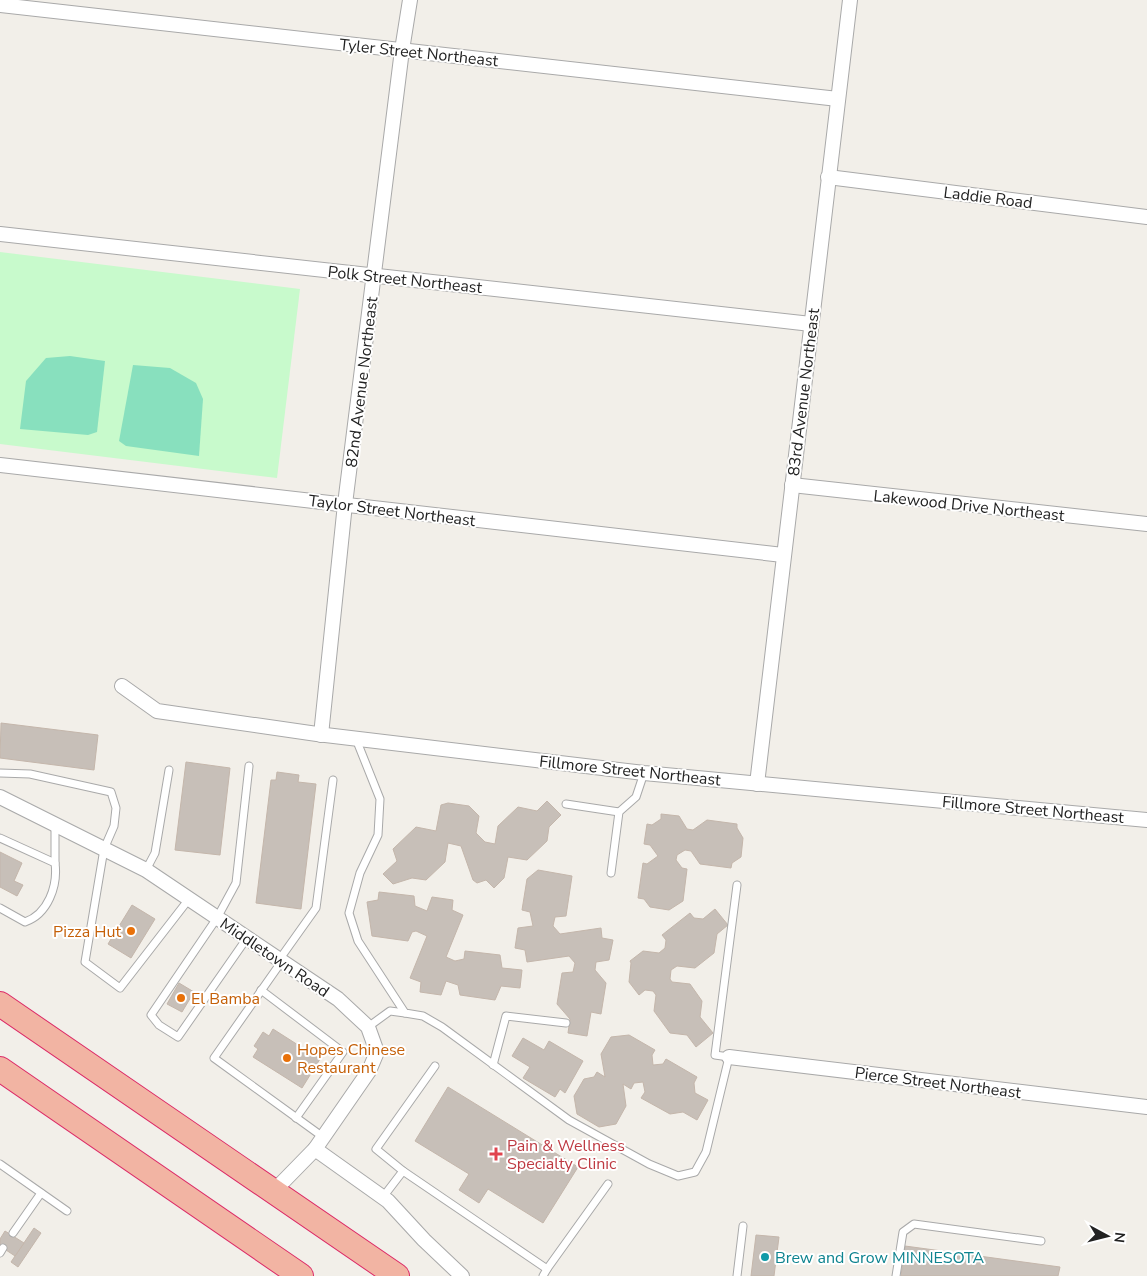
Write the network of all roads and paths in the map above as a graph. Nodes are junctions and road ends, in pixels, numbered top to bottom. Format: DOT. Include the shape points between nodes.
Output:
graph roads {
  1 [pos="410,0"];
  2 [pos="850,0"];
  3 [pos="0,5"];
  4 [pos="402,50"];
  5 [pos="838,98"];
  6 [pos="828,177"];
  7 [pos="1147,217"];
  8 [pos="0,234"];
  9 [pos="374,275"];
  10 [pos="811,324"];
  11 [pos="0,465"];
  12 [pos="792,485"];
  13 [pos="345,504"];
  14 [pos="1147,524"];
  15 [pos="783,554"];
  16 [pos="122,686"];
  17 [pos="321,735"];
  18 [pos="356,739"];
  19 [pos="249,766"];
  20 [pos="169,770"];
  21 [pos="0,773"];
  22 [pos="644,773"];
  23 [pos="333,780"];
  24 [pos="757,784"];
  25 [pos="0,796"];
  26 [pos="566,804"];
  27 [pos="619,812"];
  28 [pos="1147,820"];
  29 [pos="55,825"];
  30 [pos="0,838"];
  31 [pos="104,849"];
  32 [pos="55,863"];
  33 [pos="146,870"];
  34 [pos="611,873"];
  35 [pos="738,885"];
  36 [pos="190,899"];
  37 [pos="0,908"];
  38 [pos="217,918"];
  39 [pos="247,938"];
  40 [pos="281,961"];
  41 [pos="261,990"];
  42 [pos="0,1004"];
  43 [pos="405,1013"];
  44 [pos="566,1023"];
  45 [pos="368,1027"];
  46 [pos="729,1057"];
  47 [pos="493,1065"];
  48 [pos="435,1066"];
  49 [pos="0,1069"];
  50 [pos="1147,1106"];
  51 [pos="296,1118"];
  52 [pos="319,1143"];
  53 [pos="0,1164"];
  54 [pos="403,1171"];
  55 [pos="608,1184"];
  56 [pos="273,1192"];
  57 [pos="41,1193"];
  58 [pos="383,1197"];
  59 [pos="67,1211"];
  60 [pos="743,1226"];
  61 [pos="13,1232"];
  62 [pos="1041,1241"];
  63 [pos="545,1273"];
  64 [pos="301,1276"];
  65 [pos="397,1276"];
  66 [pos="462,1276"];
  67 [pos="737,1276"];
  68 [pos="896,1276"];
  1 -- 4 [label="street, 82nd Avenue Northeast"];
  2 -- 5 [label="street, 83rd Avenue Northeast"];
  3 -- 4 [label="street, Tyler Street Northeast"];
  4 -- 5 [label="street, Tyler Street Northeast"];
  4 -- 9 [label="street, 82nd Avenue Northeast"];
  5 -- 6 [label="street, 83rd Avenue Northeast"];
  6 -- 7 [label="street, Laddie Road"];
  6 -- 10 [label="street, 83rd Avenue Northeast"];
  8 -- 9 [label="street, Polk Street Northeast"];
  9 -- 10 [label="street, Polk Street Northeast"];
  9 -- 13 [label="street, 82nd Avenue Northeast"];
  10 -- 12 [label="street, 83rd Avenue Northeast"];
  11 -- 13 [label="street, Taylor Street Northeast"];
  12 -- 14 [label="street, Lakewood Drive Northeast"];
  12 -- 15 [label="street, 83rd Avenue Northeast"];
  13 -- 15 [label="street, Taylor Street Northeast"];
  13 -- 17 [label="street, 82nd Avenue Northeast"];
  15 -- 24 [label="street, 83rd Avenue Northeast"];
  16 -- 17 [label="street, Fillmore Street Northeast" via="158,711"];
  17 -- 18 [label="street, Fillmore Street Northeast"];
  18 -- 22 [label="street, Fillmore Street Northeast"];
  18 -- 43 [label="lane" via="380,799 378,835 360,873 349,913 358,941"];
  19 -- 38 [label="lane" via="236,883"];
  20 -- 33 [label="lane" via="155,854"];
  21 -- 31 [label="lane" via="30,774 111,792 116,808 114,826"];
  22 -- 24 [label="street, Fillmore Street Northeast"];
  22 -- 27 [label="lane" via="636,797"];
  23 -- 40 [label="lane" via="316,908"];
  24 -- 28 [label="street, Fillmore Street Northeast"];
  25 -- 29 [label="street, Middletown Road"];
  26 -- 27 [label="lane"];
  27 -- 34 [label="lane"];
  29 -- 31 [label="street, Middletown Road"];
  29 -- 32 [label="lane"];
  30 -- 32 [label="lane"];
  31 -- 33 [label="street, Middletown Road"];
  31 -- 36 [label="lane" via="85,962 120,988"];
  32 -- 37 [label="lane" via="51,898 34,918 24,922"];
  33 -- 36 [label="street, Middletown Road"];
  35 -- 46 [label="lane" via="715,1055"];
  36 -- 38 [label="street, Middletown Road"];
  38 -- 39 [label="street, Middletown Road"];
  38 -- 39 [label="lane" via="151,1015 159,1025 178,1037"];
  39 -- 40 [label="street, Middletown Road"];
  40 -- 41 [label="lane"];
  40 -- 45 [label="street, Middletown Road" via="338,999"];
  41 -- 51 [label="lane" via="343,1052"];
  41 -- 51 [label="lane" via="214,1058"];
  42 -- 56 [label="highway"];
  43 -- 45 [label="lane" via="390,1011"];
  43 -- 47 [label="lane" via="423,1016 442,1027"];
  44 -- 47 [label="lane" via="506,1016"];
  45 -- 52 [label="street, Middletown Road" via="377,1052 369,1071"];
  46 -- 47 [label="lane" via="706,1152 695,1172 678,1176 649,1164 569,1120"];
  46 -- 50 [label="street, Pierce Street Northeast"];
  48 -- 54 [label="lane" via="376,1149"];
  49 -- 64 [label="highway"];
  51 -- 52 [label="lane"];
  52 -- 56 [label="street, Middletown Road"];
  52 -- 58 [label="street"];
  53 -- 57 [label="lane"];
  54 -- 58 [label="lane"];
  54 -- 63 [label="lane"];
  55 -- 63 [label="lane"];
  56 -- 65 [label="highway"];
  57 -- 59 [label="lane"];
  57 -- 61 [label="lane"];
  58 -- 66 [label="street"];
  60 -- 67 [label="lane"];
  62 -- 68 [label="lane" via="914,1224 903,1232"];
}
